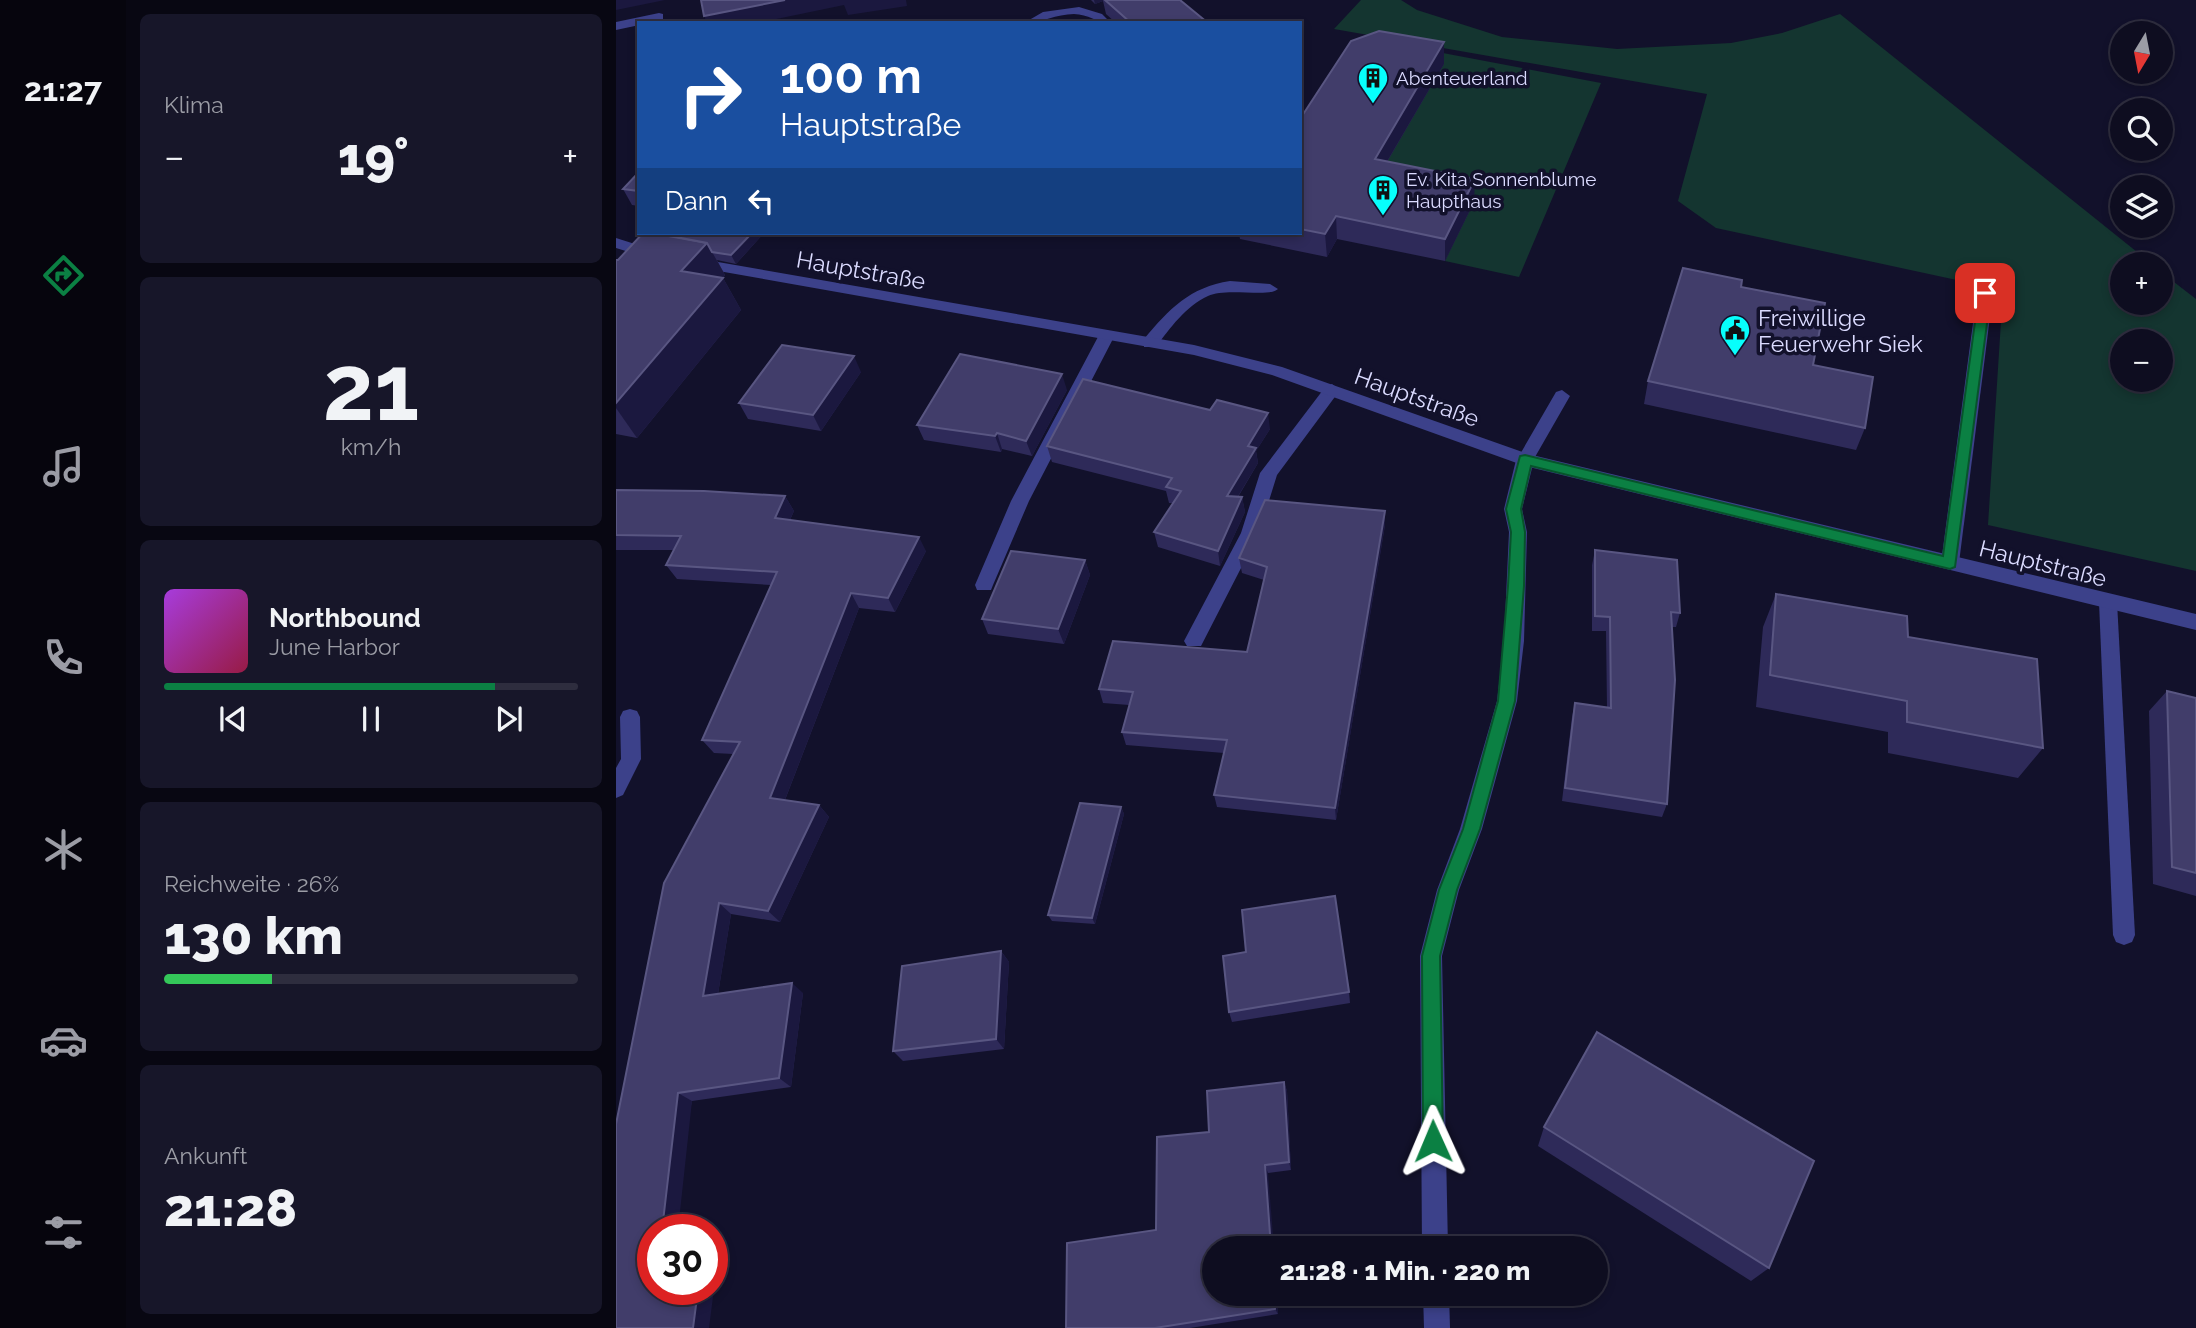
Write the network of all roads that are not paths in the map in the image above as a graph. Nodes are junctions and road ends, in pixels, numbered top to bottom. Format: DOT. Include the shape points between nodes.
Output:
graph roads {
  1 [pos="1112,4"];
  2 [pos="1091,13"];
  3 [pos="659,18"];
  4 [pos="643,21"];
  5 [pos="1036,21"];
  6 [pos="1102,21"];
  7 [pos="637,22"];
  8 [pos="616,26"];
  9 [pos="616,243"];
  10 [pos="1270,289"];
  11 [pos="1985,293"];
  12 [pos="1107,335"];
  13 [pos="1150,342"];
  14 [pos="1332,390"];
  15 [pos="1562,396"];
  16 [pos="1525,460"];
  17 [pos="1950,563"];
  18 [pos="984,585"];
  19 [pos="2108,602"];
  20 [pos="2196,622"];
  21 [pos="1194,641"];
  22 [pos="629,717"];
  23 [pos="616,789"];
  24 [pos="2124,935"];
  25 [pos="1435,1236"];
  26 [pos="1436,1306"];
  27 [pos="1437,1328"];
  1 -- 2 [label="street"];
  2 -- 5 [label="street" via="1063,11"];
  2 -- 6 [label="street"];
  3 -- 4 [label="street"];
  7 -- 8 [label="street"];
  9 -- 12 [label="street, Hauptstraße" via="675,260"];
  10 -- 13 [label="street" via="1240,283 1207,287 1179,305"];
  11 -- 17 [label="street"];
  12 -- 13 [label="street, Hauptstraße"];
  12 -- 18 [label="street" via="1020,501"];
  13 -- 14 [label="street, Hauptstraße" via="1276,371"];
  14 -- 16 [label="street, Hauptstraße"];
  14 -- 21 [label="street" via="1269,473 1250,533"];
  15 -- 16 [label="street"];
  16 -- 17 [label="street, Hauptstraße"];
  16 -- 25 [label="street" via="1513,509 1518,532 1517,573 1507,701 1431,956"];
  17 -- 19 [label="street, Hauptstraße"];
  19 -- 20 [label="street, Hauptstraße"];
  19 -- 24 [label="street"];
  22 -- 23 [label="street" via="631,759"];
  26 -- 27 [label="street"];
}
